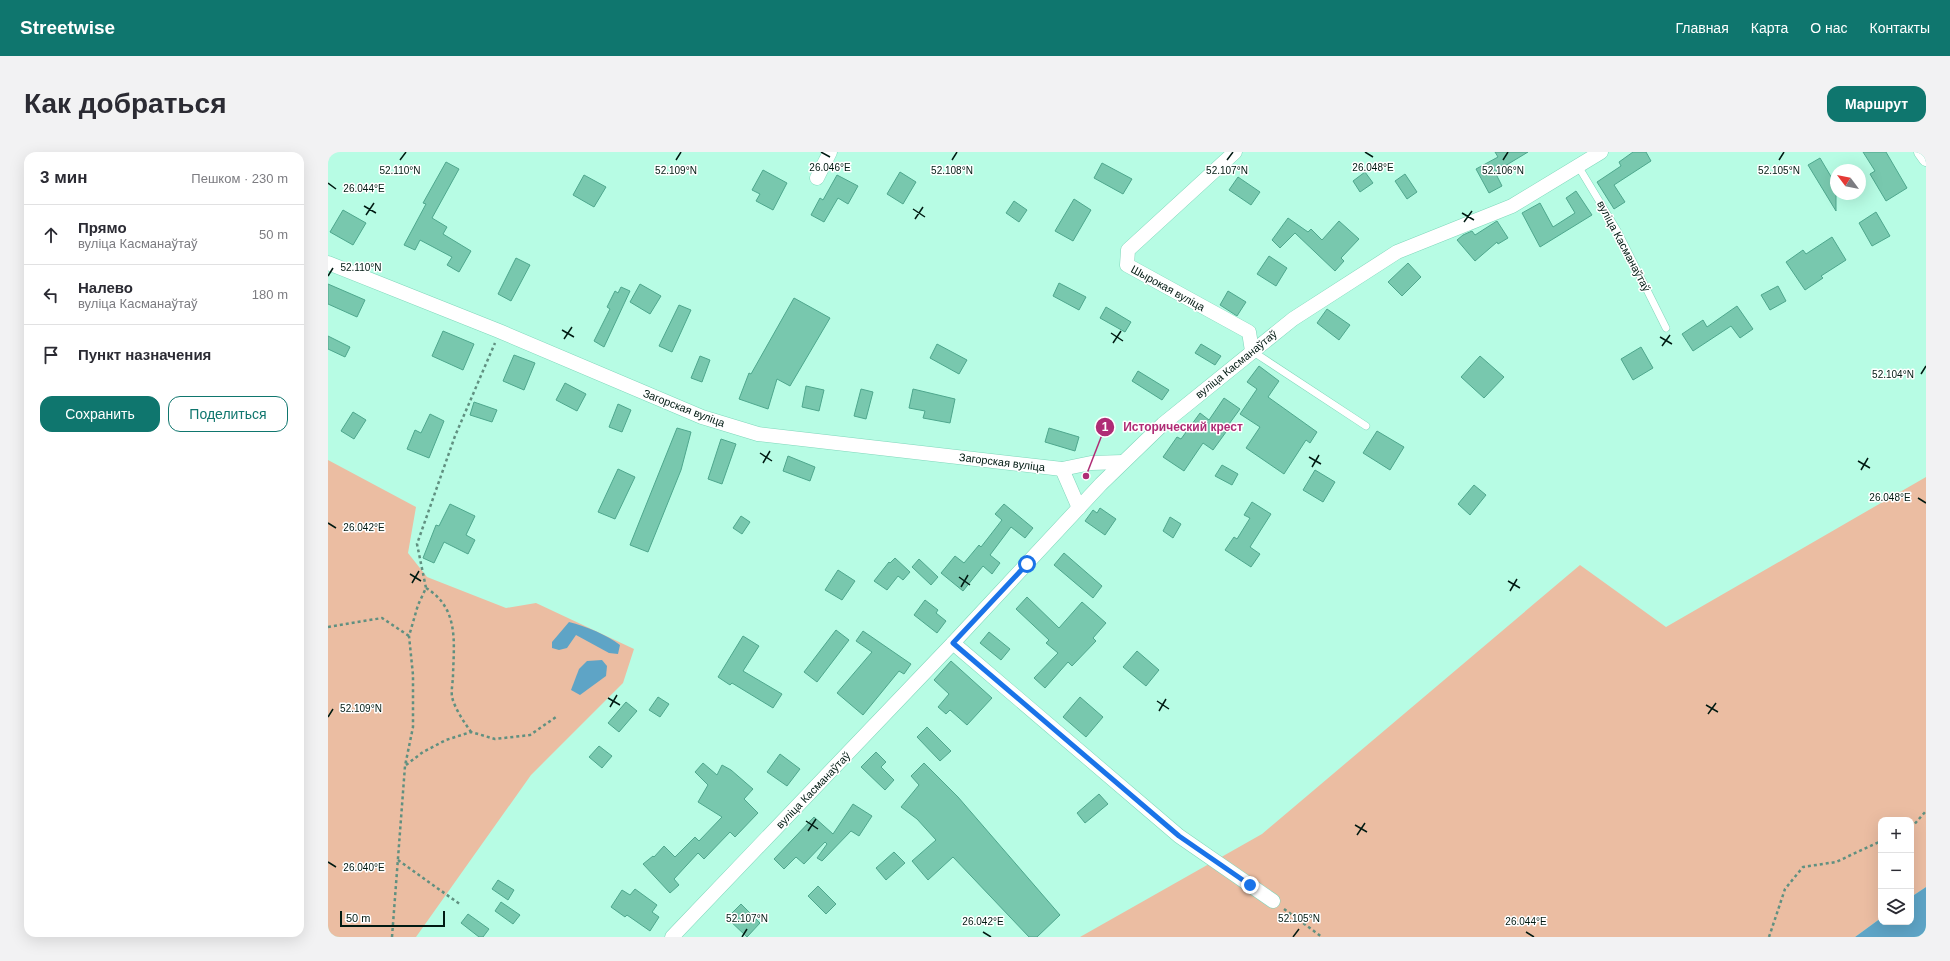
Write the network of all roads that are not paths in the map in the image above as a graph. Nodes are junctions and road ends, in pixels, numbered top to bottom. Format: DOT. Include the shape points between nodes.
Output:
graph roads {
  1 [pos="830,152"];
  2 [pos="1235,152"];
  3 [pos="1601,152"];
  4 [pos="1921,152"];
  5 [pos="1926,159"];
  6 [pos="1578,166"];
  7 [pos="817,178"];
  8 [pos="328,263"];
  9 [pos="1666,328"];
  10 [pos="1252,351"];
  11 [pos="1366,426"];
  12 [pos="1123,462"];
  13 [pos="1062,469"];
  14 [pos="1079,508"];
  15 [pos="953,643"];
  16 [pos="1273,901"];
  17 [pos="672,937"];
  1 -- 7 [label="street"];
  2 -- 10 [label="street, Шырокая вуліца" via="1128,250 1127,265 1249,332"];
  3 -- 6 [label="street, вуліца Касманаўтаў"];
  4 -- 5 [label="street"];
  6 -- 9 [label="lane, вуліца Касманаўтаў" via="1618,232"];
  6 -- 10 [label="street, вуліца Касманаўтаў" via="1512,206 1397,252 1293,319"];
  8 -- 13 [label="street, Загорская вуліца" via="499,331 702,417 758,434"];
  10 -- 11 [label="lane"];
  10 -- 12 [label="street, вуліца Касманаўтаў" via="1162,424"];
  12 -- 13 [label="street, Загорская вуліца" via="1091,463"];
  12 -- 14 [label="street, вуліца Касманаўтаў"];
  13 -- 14 [label="street"];
  14 -- 15 [label="street, вуліца Касманаўтаў"];
  15 -- 16 [label="street" via="1179,836"];
  15 -- 17 [label="street, вуліца Касманаўтаў"];
}
